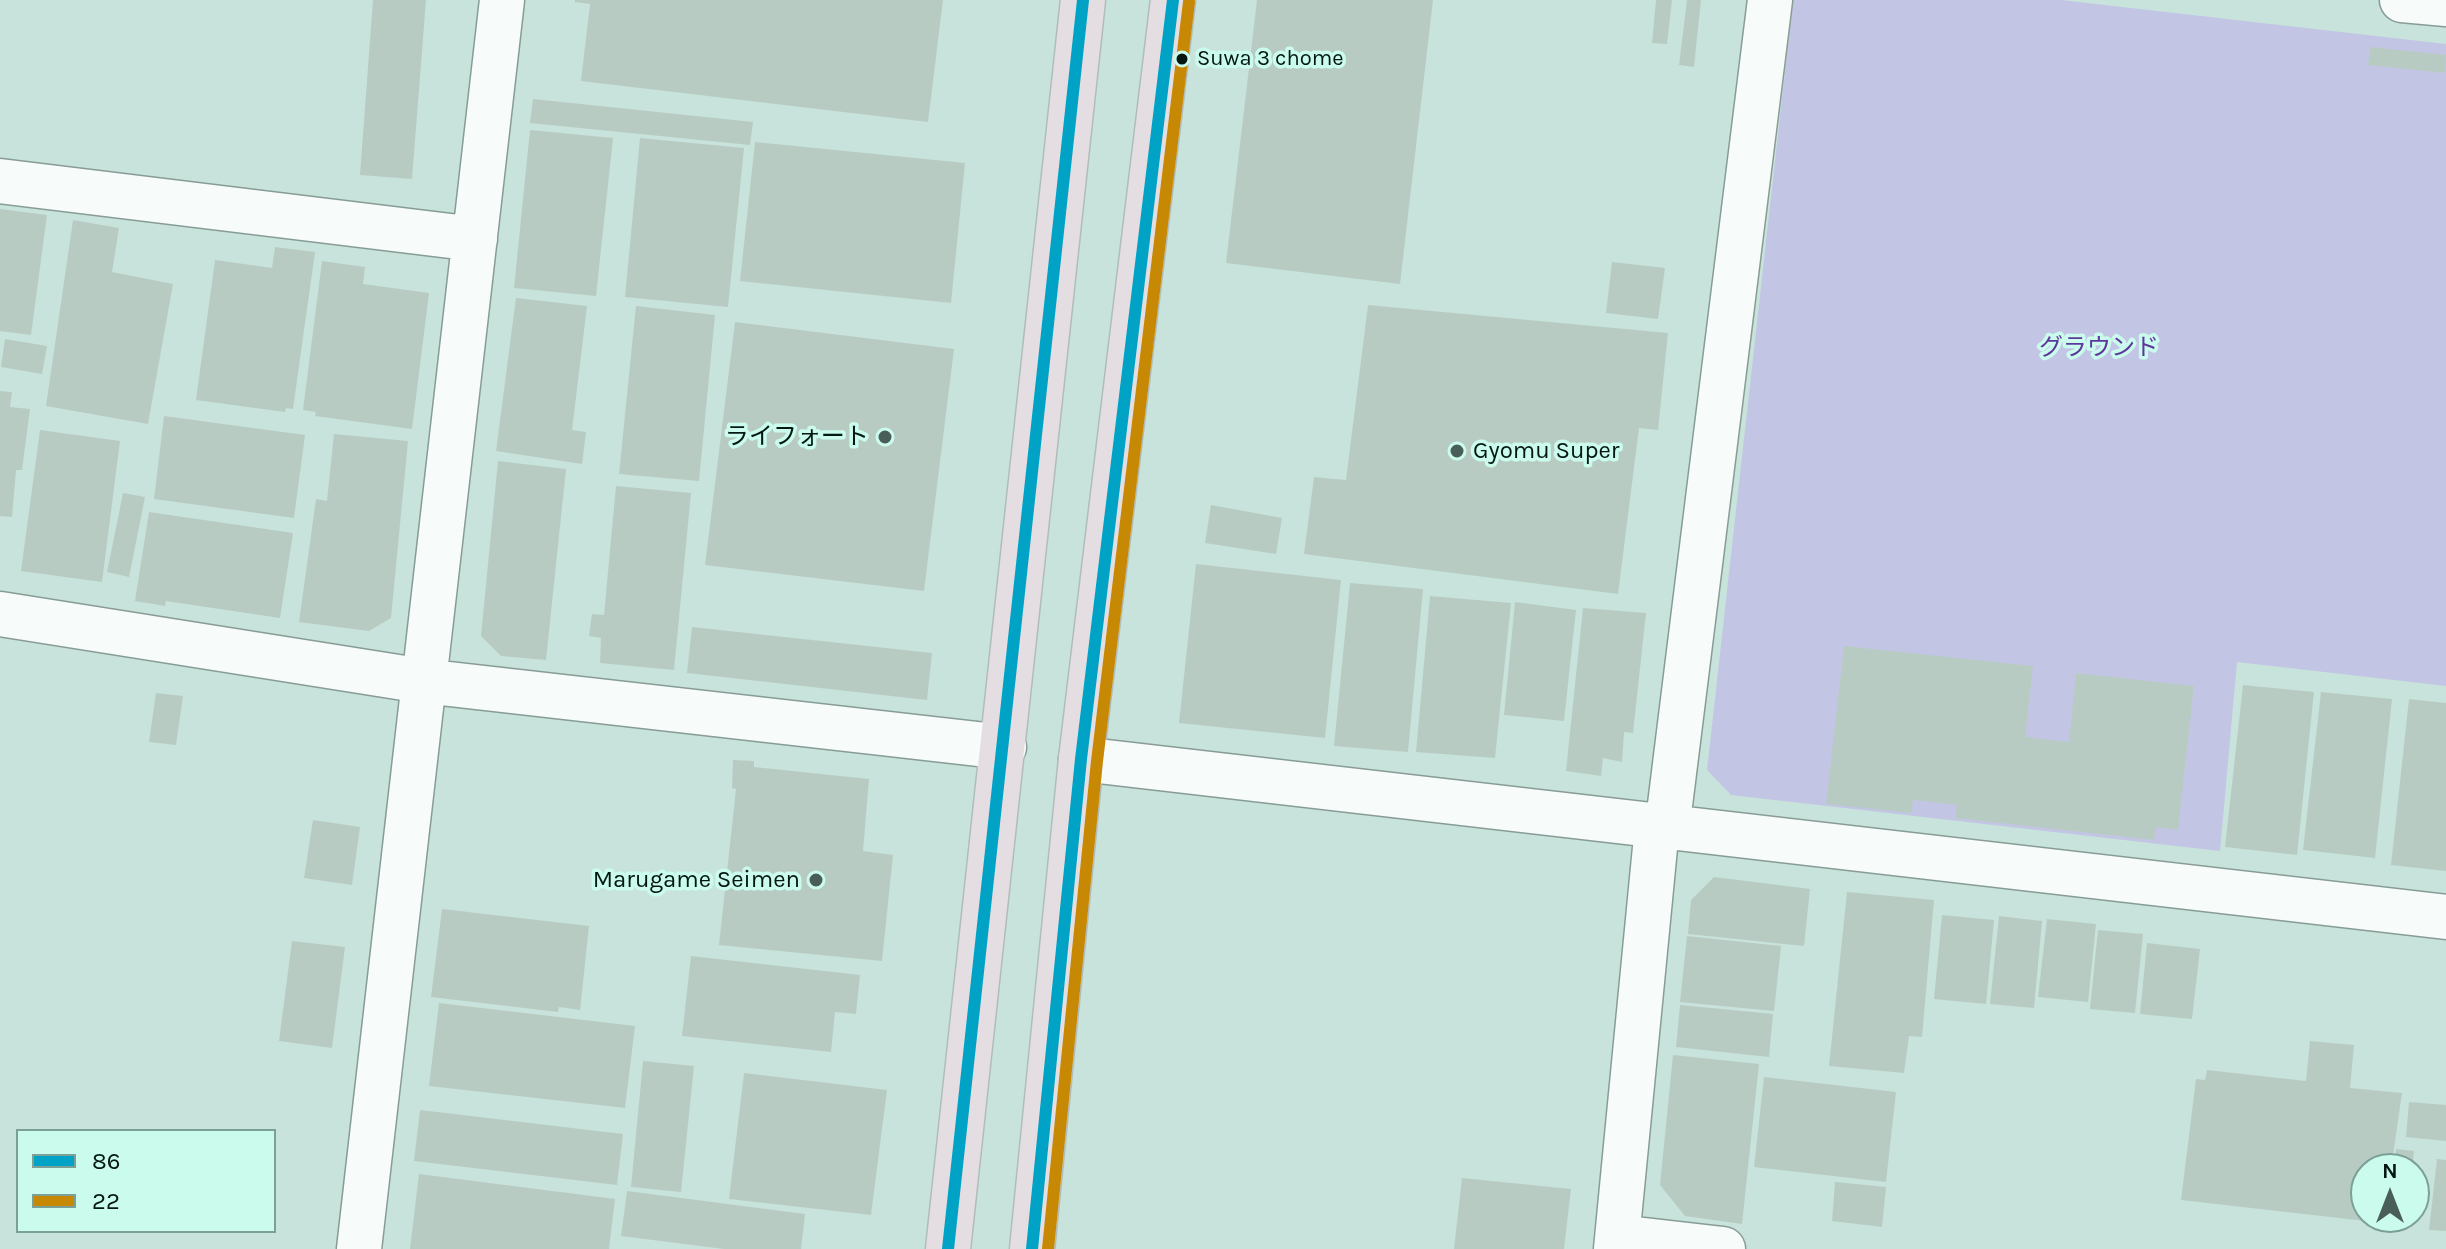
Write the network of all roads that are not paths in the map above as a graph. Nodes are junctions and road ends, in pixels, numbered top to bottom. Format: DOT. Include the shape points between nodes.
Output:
graph roads {
  1 [pos="502,0"];
  2 [pos="1083,0"];
  3 [pos="1173,0"];
  4 [pos="1770,0"];
  5 [pos="2402,0"];
  6 [pos="2446,4"];
  7 [pos="0,181"];
  8 [pos="475,239"];
  9 [pos="0,614"];
  10 [pos="423,681"];
  11 [pos="1004,747"];
  12 [pos="1081,759"];
  13 [pos="1662,828"];
  14 [pos="2446,917"];
  15 [pos="1617,1243"];
  16 [pos="359,1249"];
  17 [pos="948,1249"];
  18 [pos="1032,1249"];
  19 [pos="1723,1249"];
  1 -- 8 [label="street"];
  2 -- 11 [label="highway"];
  3 -- 12 [label="highway"];
  4 -- 13 [label="street"];
  5 -- 6 [label="street"];
  7 -- 8 [label="street"];
  8 -- 10 [label="street"];
  9 -- 10 [label="street"];
  10 -- 11 [label="street"];
  10 -- 16 [label="street"];
  11 -- 17 [label="highway"];
  12 -- 13 [label="street"];
  12 -- 18 [label="highway"];
  13 -- 14 [label="street"];
  13 -- 15 [label="street"];
  15 -- 19 [label="street"];
}
